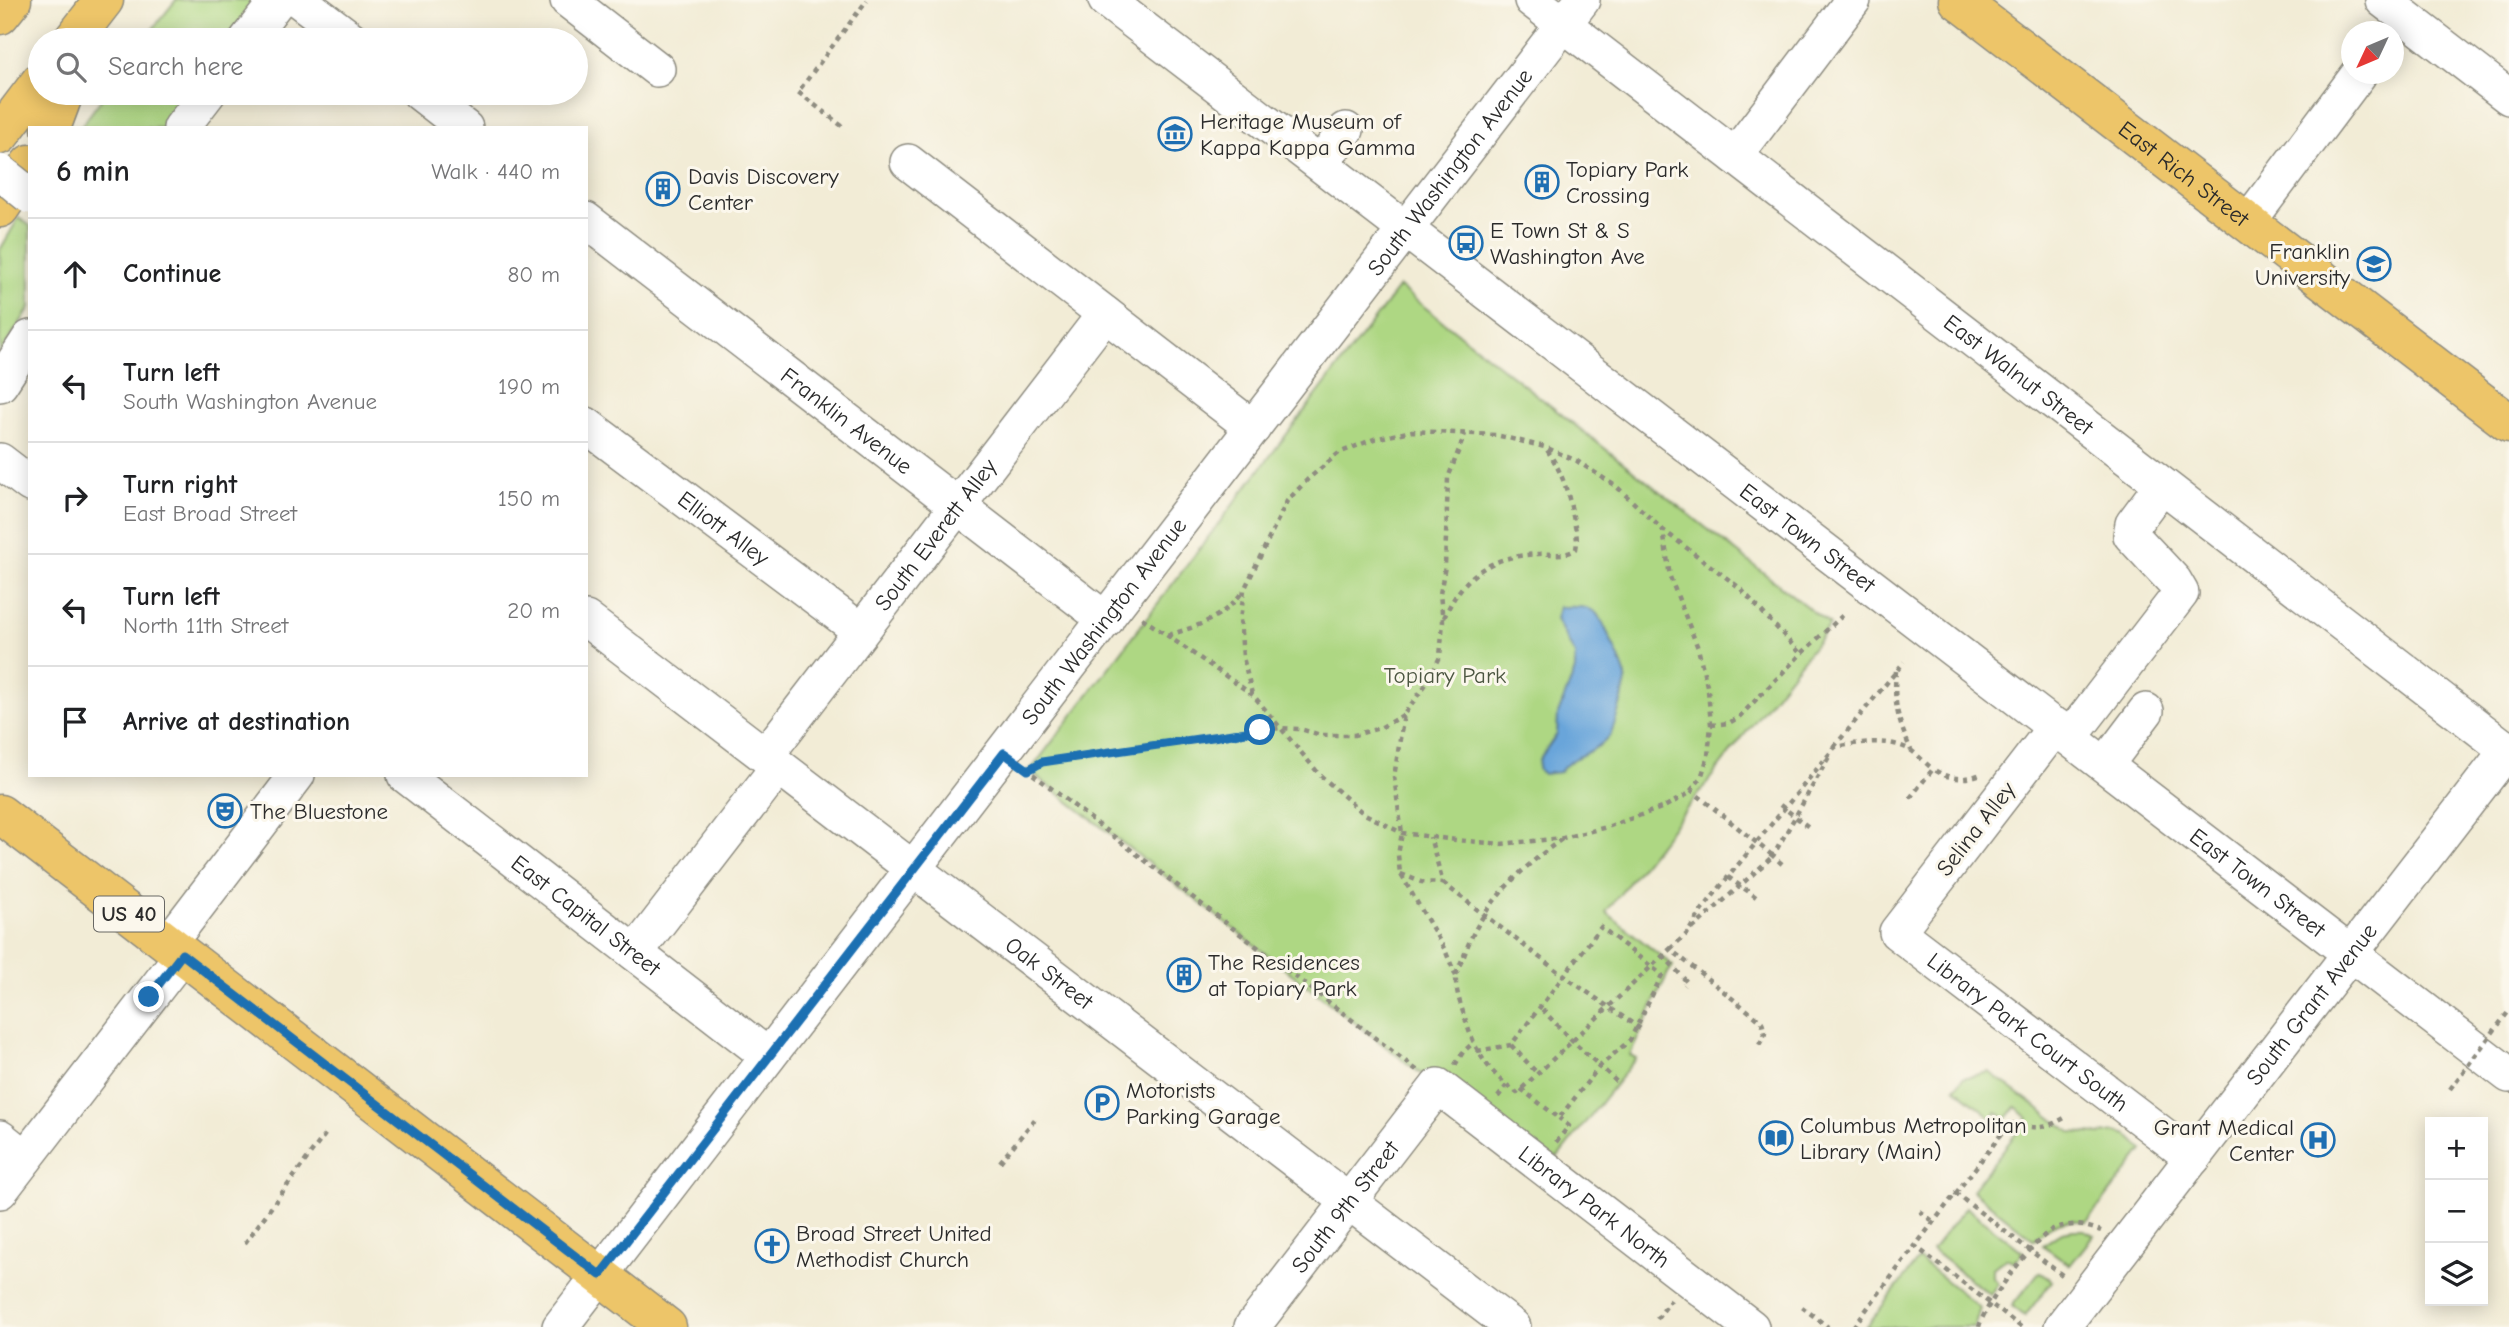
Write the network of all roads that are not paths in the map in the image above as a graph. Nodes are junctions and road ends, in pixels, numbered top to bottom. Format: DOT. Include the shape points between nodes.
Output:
graph roads {
  1 [pos="12,0"];
  2 [pos="278,0"];
  3 [pos="299,0"];
  4 [pos="568,0"];
  5 [pos="1107,0"];
  6 [pos="1532,0"];
  7 [pos="1853,0"];
  8 [pos="1958,0"];
  9 [pos="1573,12"];
  10 [pos="0,15"];
  11 [pos="2392,16"];
  12 [pos="256,28"];
  13 [pos="336,28"];
  14 [pos="657,69"];
  15 [pos="2352,84"];
  16 [pos="2509,97"];
  17 [pos="28,98"];
  18 [pos="60,105"];
  19 [pos="436,105"];
  20 [pos="52,126"];
  21 [pos="463,126"];
  22 [pos="1346,130"];
  23 [pos="0,135"];
  24 [pos="1735,156"];
  25 [pos="908,162"];
  26 [pos="1321,163"];
  27 [pos="28,167"];
  28 [pos="0,172"];
  29 [pos="28,194"];
  30 [pos="0,208"];
  31 [pos="588,222"];
  32 [pos="2248,222"];
  33 [pos="1407,229"];
  34 [pos="1105,314"];
  35 [pos="28,341"];
  36 [pos="0,384"];
  37 [pos="2509,423"];
  38 [pos="588,427"];
  39 [pos="1253,428"];
  40 [pos="0,461"];
  41 [pos="28,482"];
  42 [pos="2162,485"];
  43 [pos="958,506"];
  44 [pos="1113,611"];
  45 [pos="588,621"];
  46 [pos="861,631"];
  47 [pos="2146,711"];
  48 [pos="2063,732"];
  49 [pos="2508,749"];
  50 [pos="772,760"];
  51 [pos="2106,764"];
  52 [pos="296,777"];
  53 [pos="408,777"];
  54 [pos="0,814"];
  55 [pos="914,867"];
  56 [pos="1897,932"];
  57 [pos="175,949"];
  58 [pos="635,953"];
  59 [pos="2351,953"];
  60 [pos="768,1056"];
  61 [pos="2509,1075"];
  62 [pos="1444,1081"];
  63 [pos="13,1148"];
  64 [pos="2193,1158"];
  65 [pos="0,1191"];
  66 [pos="1349,1202"];
  67 [pos="600,1275"];
  68 [pos="560,1327"];
  69 [pos="667,1327"];
  70 [pos="1252,1327"];
  71 [pos="1513,1327"];
  72 [pos="1751,1327"];
  73 [pos="2062,1327"];
  1 -- 10 [label="main road"];
  2 -- 12 [label="street"];
  3 -- 13 [label="street"];
  4 -- 14 [label="street"];
  5 -- 26 [label="street, East Town Street"];
  6 -- 9 [label="street, East Walnut Street"];
  7 -- 24 [label="street"];
  8 -- 32 [label="main road, East Rich Street"];
  9 -- 24 [label="street, East Walnut Street"];
  9 -- 33 [label="street, South Washington Avenue"];
  11 -- 16 [label="street" via="2467,55"];
  15 -- 32 [label="street"];
  17 -- 23 [label="main road"];
  18 -- 20 [label="main road"];
  19 -- 21 [label="street"];
  22 -- 26 [label="street"];
  24 -- 42 [label="street, East Walnut Street"];
  25 -- 34 [label="street"];
  26 -- 33 [label="street, East Town Street"];
  27 -- 30 [label="main road"];
  28 -- 29 [label="street, bridge"];
  31 -- 43 [label="street, Franklin Avenue"];
  32 -- 37 [label="main road, East Rich Street"];
  33 -- 39 [label="street, South Washington Avenue"];
  33 -- 48 [label="street, East Town Street"];
  34 -- 39 [label="street"];
  34 -- 43 [label="street, South Everett Alley"];
  35 -- 36 [label="street"];
  38 -- 46 [label="street, Elliott Alley"];
  39 -- 44 [label="street, South Washington Avenue"];
  40 -- 41 [label="street"];
  42 -- 48 [label="street, Selina Alley" via="2133,524 2131,536 2180,593"];
  42 -- 49 [label="street, East Walnut Street"];
  43 -- 44 [label="street, Franklin Avenue"];
  43 -- 46 [label="street, South Everett Alley"];
  44 -- 55 [label="street, South Washington Avenue" via="1016,761"];
  45 -- 50 [label="street, Oak Street"];
  46 -- 50 [label="street, South Everett Alley"];
  47 -- 51 [label="street"];
  48 -- 51 [label="street, East Town Street"];
  48 -- 56 [label="street, Selina Alley"];
  49 -- 59 [label="street, South Grant Avenue"];
  50 -- 55 [label="street, Oak Street"];
  50 -- 58 [label="street, South Everett Alley"];
  51 -- 59 [label="street, East Town Street"];
  52 -- 57 [label="street"];
  53 -- 58 [label="street, East Capital Street"];
  54 -- 57 [label="main road, US 40"];
  55 -- 60 [label="street, South Washington Avenue"];
  55 -- 66 [label="street, Oak Street"];
  56 -- 64 [label="street, Library Park Court South"];
  57 -- 63 [label="street"];
  57 -- 67 [label="main road, US 40"];
  58 -- 60 [label="street, East Capital Street"];
  59 -- 61 [label="street, East Town Street"];
  59 -- 64 [label="street, South Grant Avenue"];
  60 -- 67 [label="street, South Washington Avenue"];
  62 -- 66 [label="street, South 9th Street"];
  62 -- 72 [label="street, Library Park North"];
  63 -- 65 [label="street"];
  64 -- 73 [label="street, South Grant Avenue"];
  66 -- 70 [label="street, South 9th Street"];
  66 -- 71 [label="street, Oak Street"];
  67 -- 68 [label="street, South Washington Avenue"];
  67 -- 69 [label="main road, US 40"];
}
